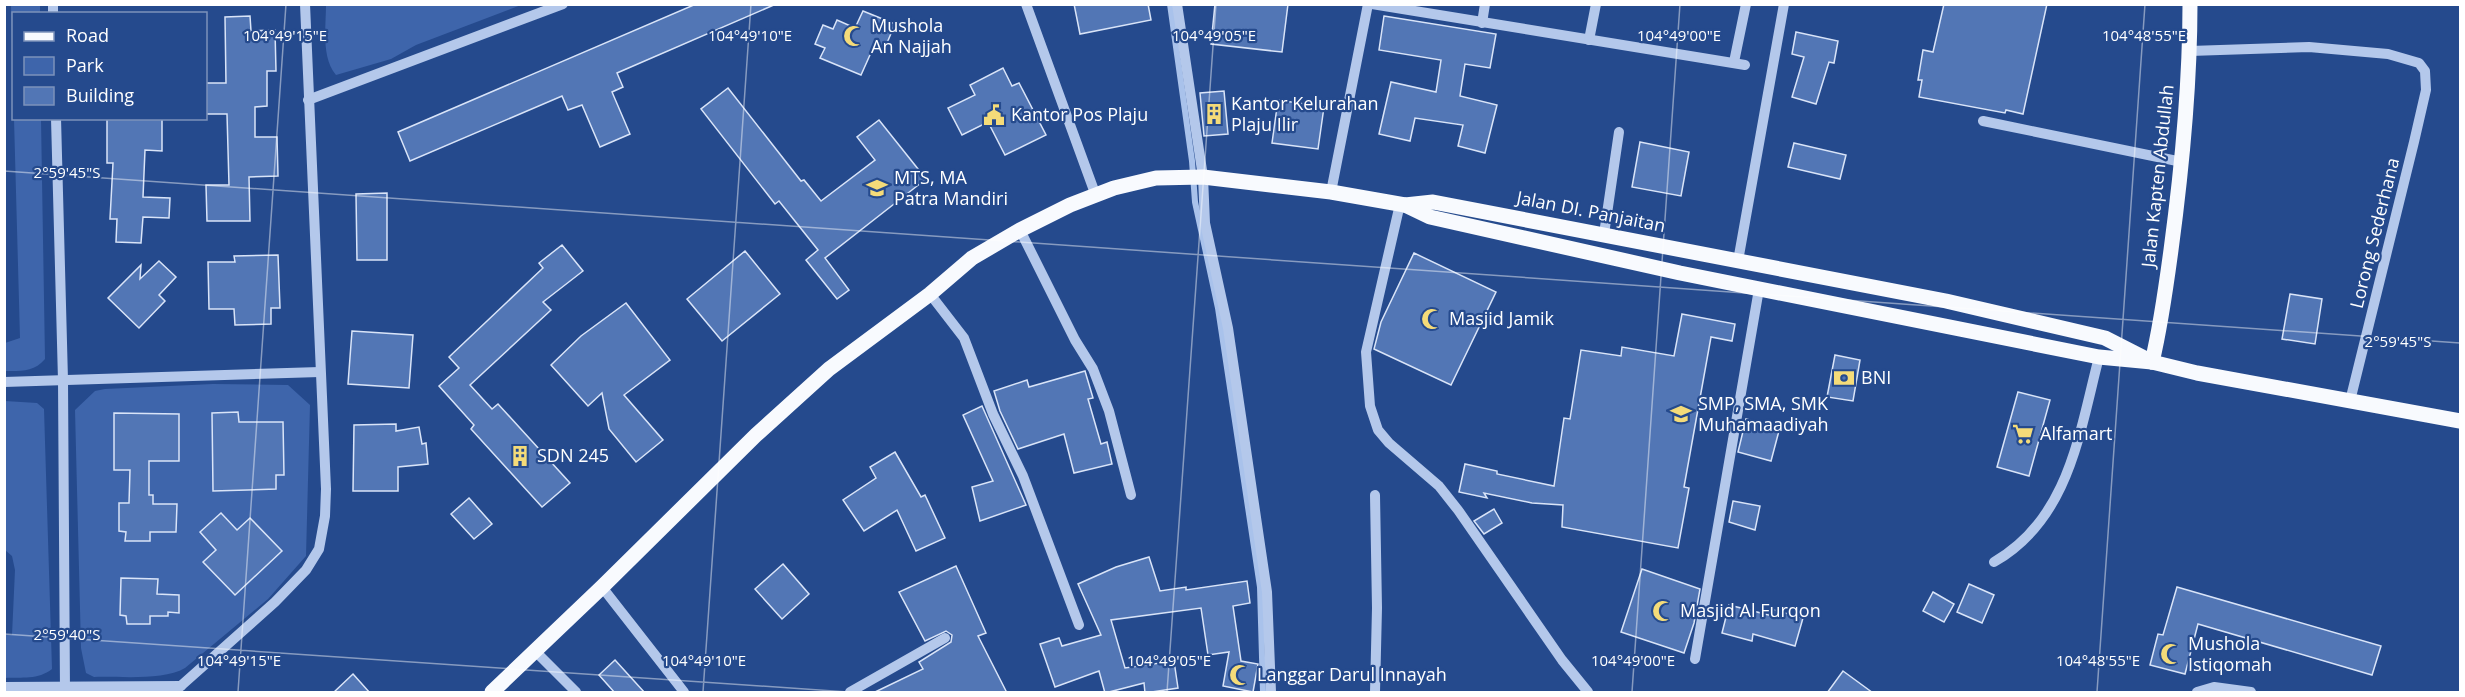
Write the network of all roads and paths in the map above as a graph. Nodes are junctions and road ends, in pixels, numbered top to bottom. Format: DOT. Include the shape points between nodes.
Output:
graph roads {
  1 [pos="306,4"];
  2 [pos="563,4"];
  3 [pos="1026,4"];
  4 [pos="1177,4"];
  5 [pos="1370,4"];
  6 [pos="1485,4"];
  7 [pos="1596,4"];
  8 [pos="1746,4"];
  9 [pos="1784,4"];
  10 [pos="2190,4"];
  11 [pos="1482,22"];
  12 [pos="1589,40"];
  13 [pos="2190,51"];
  14 [pos="308,100"];
  15 [pos="56,120"];
  16 [pos="1983,121"];
  17 [pos="1619,132"];
  18 [pos="2182,162"];
  19 [pos="1203,177"];
  20 [pos="1331,192"];
  21 [pos="1096,196"];
  22 [pos="1402,204"];
  23 [pos="1020,230"];
  24 [pos="1604,234"];
  25 [pos="1738,261"];
  26 [pos="1758,289"];
  27 [pos="930,294"];
  28 [pos="2153,356"];
  29 [pos="2099,357"];
  30 [pos="320,372"];
  31 [pos="63,380"];
  32 [pos="4,382"];
  33 [pos="2350,401"];
  34 [pos="2460,421"];
  35 [pos="1131,495"];
  36 [pos="1375,495"];
  37 [pos="1994,562"];
  38 [pos="602,587"];
  39 [pos="1079,625"];
  40 [pos="945,638"];
  41 [pos="535,651"];
  42 [pos="1695,659"];
  43 [pos="4,687"];
  44 [pos="65,689"];
  45 [pos="80,689"];
  46 [pos="178,689"];
  47 [pos="492,693"];
  48 [pos="576,693"];
  49 [pos="684,693"];
  50 [pos="850,693"];
  51 [pos="1271,693"];
  52 [pos="1375,693"];
  53 [pos="1588,693"];
  54 [pos="2197,693"];
  55 [pos="2251,693"];
  1 -- 14 [label="street"];
  2 -- 14 [label="street"];
  3 -- 21 [label="street"];
  4 -- 19 [label="street"];
  5 -- 11 [label="street"];
  5 -- 20 [label="street"];
  6 -- 11 [label="street"];
  7 -- 12 [label="street"];
  8 -- 12 [label="street" via="1740,64"];
  9 -- 25 [label="street"];
  10 -- 13 [label="main road, Jalan Kapten Abdullah"];
  11 -- 12 [label="street"];
  13 -- 18 [label="main road, Jalan Kapten Abdullah"];
  13 -- 33 [label="street, Lorong Sederhana" via="2309,47 2388,54 2423,66 2427,80 2414,142"];
  14 -- 30 [label="street"];
  15 -- 31 [label="street"];
  16 -- 18 [label="street"];
  17 -- 24 [label="street"];
  18 -- 28 [label="main road, Jalan Kapten Abdullah"];
  19 -- 20 [label="main road, Jalan DI. Panjaitan"];
  19 -- 21 [label="main road, Jalan DI. Panjaitan" via="1156,178"];
  19 -- 51 [label="street" via="1204,223 1232,350 1267,592"];
  20 -- 22 [label="main road, Jalan DI. Panjaitan"];
  21 -- 23 [label="main road, Jalan DI. Panjaitan"];
  22 -- 24 [label="main road, Jalan DI. Panjaitan" via="1433,202"];
  22 -- 26 [label="main road" via="1430,217"];
  22 -- 53 [label="street" via="1366,352 1370,406 1378,430 1439,486"];
  23 -- 27 [label="main road, Jalan DI. Panjaitan" via="972,258"];
  23 -- 35 [label="street" via="1093,369 1109,411"];
  24 -- 25 [label="main road, Jalan DI. Panjaitan"];
  25 -- 28 [label="main road, Jalan DI. Panjaitan" via="1946,301 2105,338"];
  26 -- 29 [label="main road"];
  26 -- 42 [label="street"];
  27 -- 38 [label="main road, Jalan DI. Panjaitan" via="829,369"];
  27 -- 39 [label="street" via="964,338 993,414 1023,476"];
  28 -- 29 [label="main road"];
  28 -- 33 [label="main road" via="2197,373"];
  29 -- 37 [label="street" via="2071,467 2055,500 2015,550"];
  30 -- 31 [label="street"];
  30 -- 46 [label="street" via="326,489 316,556 275,602"];
  31 -- 32 [label="street"];
  31 -- 44 [label="street"];
  33 -- 34 [label="main road"];
  36 -- 52 [label="street"];
  38 -- 41 [label="main road, Jalan DI. Panjaitan"];
  38 -- 49 [label="street"];
  40 -- 50 [label="street"];
  41 -- 47 [label="main road, Jalan DI. Panjaitan"];
  41 -- 48 [label="street"];
  43 -- 44 [label="street"];
  44 -- 45 [label="street"];
  45 -- 46 [label="street"];
  54 -- 55 [label="street" via="2206,688 2225,687"];
}
